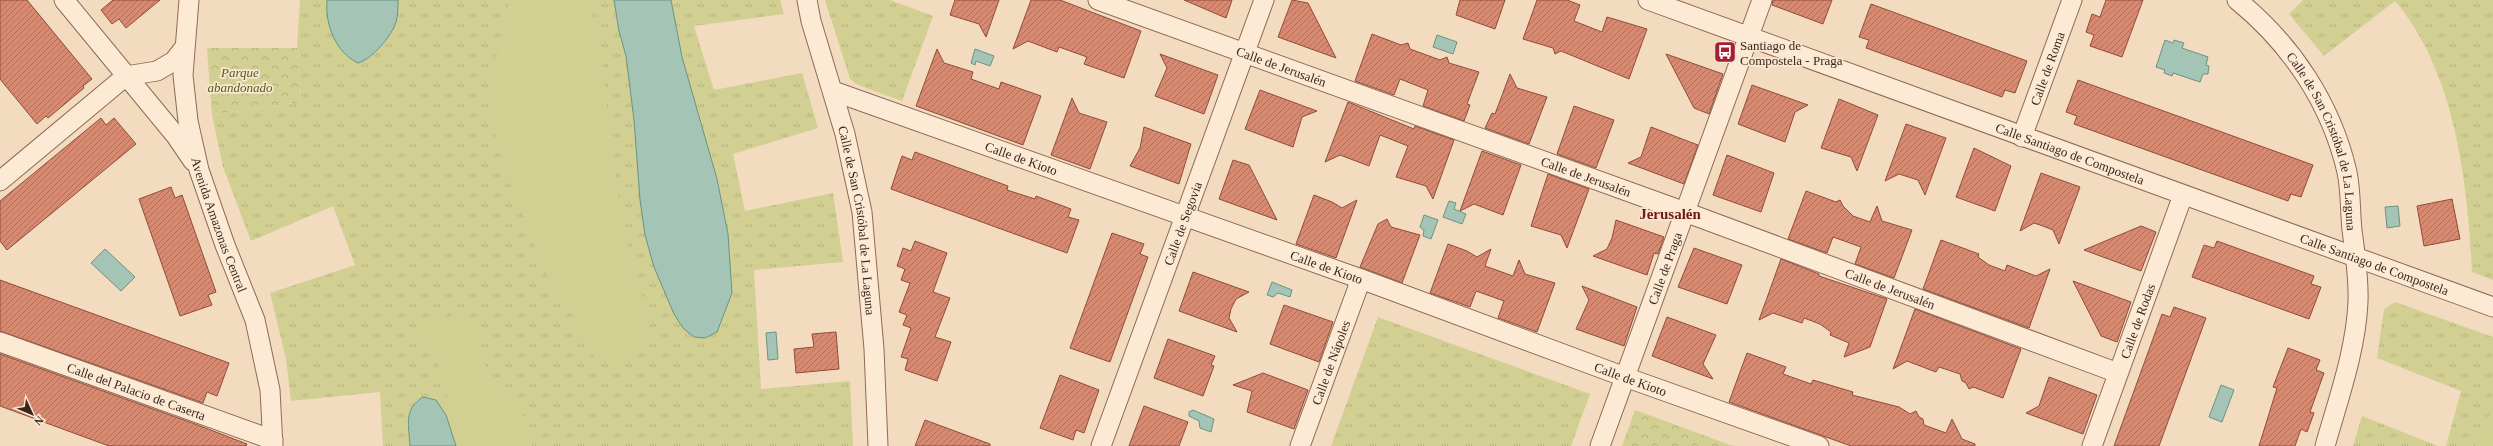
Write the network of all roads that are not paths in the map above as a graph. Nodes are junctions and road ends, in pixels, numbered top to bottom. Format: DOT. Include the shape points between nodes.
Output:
graph roads {
  1 [pos="64,0"];
  2 [pos="189,0"];
  3 [pos="807,0"];
  4 [pos="1098,0"];
  5 [pos="1264,0"];
  6 [pos="1648,0"];
  7 [pos="1762,0"];
  8 [pos="2072,0"];
  9 [pos="2236,0"];
  10 [pos="1749,36"];
  11 [pos="184,48"];
  12 [pos="1244,53"];
  13 [pos="126,76"];
  14 [pos="833,91"];
  15 [pos="2022,137"];
  16 [pos="199,170"];
  17 [pos="0,181"];
  18 [pos="2183,195"];
  19 [pos="1685,212"];
  20 [pos="1184,217"];
  21 [pos="2356,258"];
  22 [pos="1361,279"];
  23 [pos="2493,306"];
  24 [pos="0,342"];
  25 [pos="2118,373"];
  26 [pos="1625,377"];
  27 [pos="273,443"];
  28 [pos="878,446"];
  29 [pos="1101,446"];
  30 [pos="1300,446"];
  31 [pos="1600,446"];
  32 [pos="1819,446"];
  33 [pos="2092,446"];
  34 [pos="2325,446"];
  1 -- 13 [label="street"];
  2 -- 11 [label="street, Avenida Amazonas Central"];
  3 -- 14 [label="street, Calle de San Cristóbal de La Laguna"];
  4 -- 12 [label="street, Calle de Jerusalén"];
  5 -- 12 [label="street, Calle de Segovia"];
  6 -- 10 [label="street, Calle Santiago de Compostela"];
  7 -- 10 [label="street, Calle de Praga"];
  8 -- 15 [label="street, Calle de Roma"];
  9 -- 21 [label="street, Calle de San Cristóbal de La Laguna" via="2262,23 2292,56 2310,80 2323,106 2347,173"];
  10 -- 15 [label="street, Calle Santiago de Compostela"];
  10 -- 19 [label="street, Calle de Praga"];
  11 -- 13 [label="street" via="174,61 157,71"];
  11 -- 16 [label="street, Avenida Amazonas Central" via="185,98"];
  12 -- 19 [label="street, Calle de Jerusalén"];
  12 -- 20 [label="street, Calle de Segovia"];
  13 -- 16 [label="street" via="176,136"];
  13 -- 17 [label="street"];
  14 -- 20 [label="street, Calle de Kioto"];
  14 -- 28 [label="street, Calle de San Cristóbal de La Laguna" via="857,184 866,238"];
  15 -- 18 [label="street, Calle Santiago de Compostela"];
  16 -- 27 [label="street, Avenida Amazonas Central" via="255,320 270,390"];
  18 -- 21 [label="street, Calle Santiago de Compostela"];
  18 -- 25 [label="street, Calle de Rodas"];
  19 -- 25 [label="street, Calle de Jerusalén"];
  19 -- 26 [label="street, Calle de Praga"];
  20 -- 22 [label="street, Calle de Kioto"];
  20 -- 29 [label="street, Calle de Segovia"];
  21 -- 23 [label="street, Calle Santiago de Compostela"];
  21 -- 34 [label="street, Calle de San Cristóbal de La Laguna" via="2358,302 2350,349"];
  22 -- 26 [label="street, Calle de Kioto"];
  22 -- 30 [label="street, Calle de Nápoles"];
  24 -- 27 [label="street, Calle del Palacio de Caserta"];
  25 -- 33 [label="street, Calle de Rodas"];
  26 -- 31 [label="street, Calle de Praga"];
  26 -- 32 [label="street, Calle de Kioto"];
}
